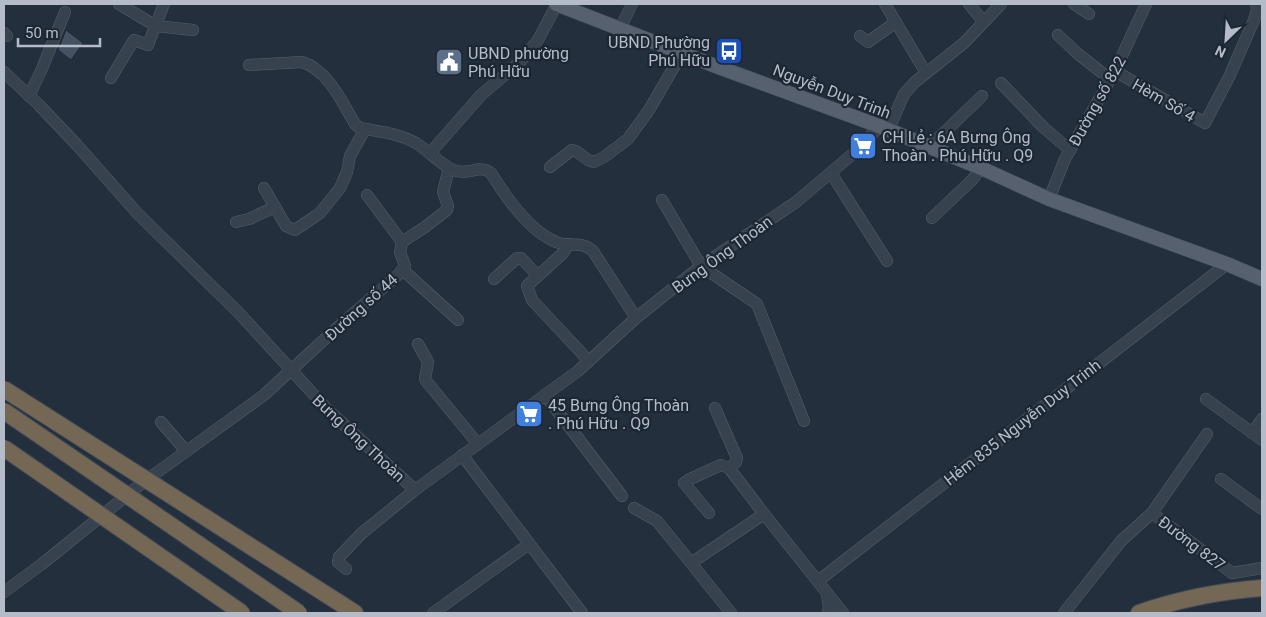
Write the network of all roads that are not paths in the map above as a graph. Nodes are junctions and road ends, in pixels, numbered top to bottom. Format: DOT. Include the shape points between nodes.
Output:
graph roads {
  1 [pos="119,4"];
  2 [pos="164,4"];
  3 [pos="556,4"];
  4 [pos="632,4"];
  5 [pos="885,4"];
  6 [pos="969,4"];
  7 [pos="1001,4"];
  8 [pos="1074,4"];
  9 [pos="1146,4"];
  10 [pos="1256,4"];
  11 [pos="65,12"];
  12 [pos="1089,14"];
  13 [pos="983,21"];
  14 [pos="896,22"];
  15 [pos="156,26"];
  16 [pos="620,28"];
  17 [pos="194,30"];
  18 [pos="1058,35"];
  19 [pos="860,36"];
  20 [pos="682,53"];
  21 [pos="249,65"];
  22 [pos="4,72"];
  23 [pos="926,73"];
  24 [pos="1112,75"];
  25 [pos="111,78"];
  26 [pos="1001,83"];
  27 [pos="29,96"];
  28 [pos="982,96"];
  29 [pos="365,129"];
  30 [pos="884,129"];
  31 [pos="929,147"];
  32 [pos="1070,150"];
  33 [pos="431,152"];
  34 [pos="550,167"];
  35 [pos="449,168"];
  36 [pos="981,168"];
  37 [pos="831,173"];
  38 [pos="264,188"];
  39 [pos="367,195"];
  40 [pos="1049,199"];
  41 [pos="662,200"];
  42 [pos="275,207"];
  43 [pos="932,218"];
  44 [pos="236,222"];
  45 [pos="402,242"];
  46 [pos="569,244"];
  47 [pos="886,261"];
  48 [pos="1227,264"];
  49 [pos="701,266"];
  50 [pos="403,270"];
  51 [pos="538,276"];
  52 [pos="494,279"];
  53 [pos="1262,279"];
  54 [pos="636,318"];
  55 [pos="458,320"];
  56 [pos="418,344"];
  57 [pos="589,361"];
  58 [pos="291,371"];
  59 [pos="4,389"];
  60 [pos="545,395"];
  61 [pos="1206,399"];
  62 [pos="715,408"];
  63 [pos="4,411"];
  64 [pos="1262,419"];
  65 [pos="804,421"];
  66 [pos="160,422"];
  67 [pos="1252,432"];
  68 [pos="1207,434"];
  69 [pos="1262,440"];
  70 [pos="478,444"];
  71 [pos="4,448"];
  72 [pos="186,451"];
  73 [pos="462,455"];
  74 [pos="729,468"];
  75 [pos="1221,478"];
  76 [pos="415,490"];
  77 [pos="622,496"];
  78 [pos="634,508"];
  79 [pos="1262,509"];
  80 [pos="708,513"];
  81 [pos="1152,513"];
  82 [pos="764,514"];
  83 [pos="529,544"];
  84 [pos="691,563"];
  85 [pos="1262,567"];
  86 [pos="346,569"];
  87 [pos="818,581"];
  88 [pos="1262,588"];
  89 [pos="4,592"];
  90 [pos="827,592"];
  91 [pos="1144,611"];
  92 [pos="242,613"];
  93 [pos="299,613"];
  94 [pos="355,613"];
  95 [pos="433,613"];
  96 [pos="582,613"];
  97 [pos="730,613"];
  98 [pos="828,613"];
  99 [pos="844,613"];
  100 [pos="1064,613"];
  1 -- 15 [label="street"];
  2 -- 15 [label="street"];
  3 -- 16 [label="main road, Nguyễn Duy Trinh"];
  3 -- 33 [label="street" via="538,40 520,62 481,95"];
  4 -- 16 [label="street"];
  5 -- 14 [label="street"];
  6 -- 13 [label="street"];
  7 -- 13 [label="street, Bưng Ông Thoàn"];
  8 -- 12 [label="street"];
  9 -- 24 [label="street, Đường số 822"];
  10 -- 24 [label="street, Hèm Số 4" via="1254,20 1205,123"];
  11 -- 27 [label="street"];
  13 -- 23 [label="street, Bưng Ông Thoàn" via="964,43"];
  14 -- 19 [label="street" via="868,42"];
  14 -- 23 [label="street"];
  15 -- 17 [label="street"];
  15 -- 25 [label="street" via="148,45 134,40"];
  16 -- 20 [label="main road, Nguyễn Duy Trinh"];
  18 -- 24 [label="street" via="1078,54"];
  20 -- 30 [label="main road, Nguyễn Duy Trinh"];
  20 -- 34 [label="street" via="628,139 594,162 572,150"];
  21 -- 29 [label="street" via="308,64 326,77 355,124"];
  22 -- 27 [label="street, Bưng Ông Thoàn"];
  23 -- 30 [label="street, Bưng Ông Thoàn" via="904,94"];
  24 -- 32 [label="street, Đường số 822"];
  26 -- 32 [label="street" via="1055,139"];
  27 -- 58 [label="street, Bưng Ông Thoàn"];
  28 -- 31 [label="street"];
  29 -- 33 [label="street" via="400,135"];
  29 -- 42 [label="street" via="350,156 344,180 320,213 295,230 286,226"];
  30 -- 31 [label="main road, Nguyễn Duy Trinh"];
  30 -- 37 [label="street, Bưng Ông Thoàn"];
  31 -- 36 [label="main road, Nguyễn Duy Trinh"];
  32 -- 40 [label="street, Đường số 822"];
  33 -- 35 [label="street"];
  35 -- 45 [label="street" via="443,192 448,206 446,212"];
  35 -- 46 [label="street" via="462,172 481,168 491,173 509,200 538,232"];
  36 -- 40 [label="main road, Nguyễn Duy Trinh"];
  36 -- 43 [label="street"];
  37 -- 47 [label="street"];
  37 -- 49 [label="street, Bưng Ông Thoàn" via="796,202"];
  38 -- 42 [label="street"];
  39 -- 45 [label="street"];
  40 -- 48 [label="main road, Nguyễn Duy Trinh"];
  41 -- 49 [label="street"];
  42 -- 44 [label="street"];
  45 -- 50 [label="street, Đường số 44"];
  46 -- 51 [label="street" via="563,254"];
  46 -- 54 [label="street" via="583,244 593,251"];
  48 -- 53 [label="main road, Nguyễn Duy Trinh"];
  48 -- 87 [label="street, Hẻm 835 Nguyễn Duy Trinh"];
  49 -- 54 [label="street, Bưng Ông Thoàn"];
  49 -- 65 [label="street" via="757,304"];
  50 -- 55 [label="street"];
  50 -- 58 [label="street, Đường số 44"];
  51 -- 52 [label="street" via="521,258 517,258"];
  51 -- 57 [label="street" via="527,286 532,300"];
  54 -- 57 [label="street, Bưng Ông Thoàn"];
  56 -- 70 [label="street" via="428,362 425,379"];
  57 -- 60 [label="street, Bưng Ông Thoàn"];
  58 -- 72 [label="street" via="264,395"];
  58 -- 76 [label="street, Bưng Ông Thoàn"];
  59 -- 94 [label="highway, bridge"];
  60 -- 70 [label="street, Bưng Ông Thoàn"];
  60 -- 77 [label="street"];
  61 -- 67 [label="street"];
  62 -- 74 [label="street" via="737,458"];
  63 -- 93 [label="highway, bridge"];
  64 -- 67 [label="street"];
  66 -- 72 [label="street"];
  67 -- 69 [label="street"];
  68 -- 81 [label="street"];
  70 -- 73 [label="street, Bưng Ông Thoàn"];
  71 -- 92 [label="highway, bridge"];
  72 -- 89 [label="street"];
  73 -- 76 [label="street, Bưng Ông Thoàn"];
  73 -- 83 [label="street"];
  74 -- 80 [label="street" via="721,465 690,478 684,484"];
  74 -- 82 [label="street"];
  75 -- 79 [label="street"];
  76 -- 86 [label="street" via="362,533 339,557 338,562"];
  78 -- 84 [label="street" via="657,521"];
  81 -- 85 [label="street, Đường 827" via="1232,573"];
  81 -- 100 [label="street" via="1121,541"];
  82 -- 84 [label="street"];
  82 -- 87 [label="street"];
  83 -- 95 [label="street"];
  83 -- 96 [label="street"];
  84 -- 97 [label="street"];
  87 -- 90 [label="street"];
  88 -- 91 [label="highway"];
  90 -- 98 [label="street"];
  90 -- 99 [label="street"];
}
